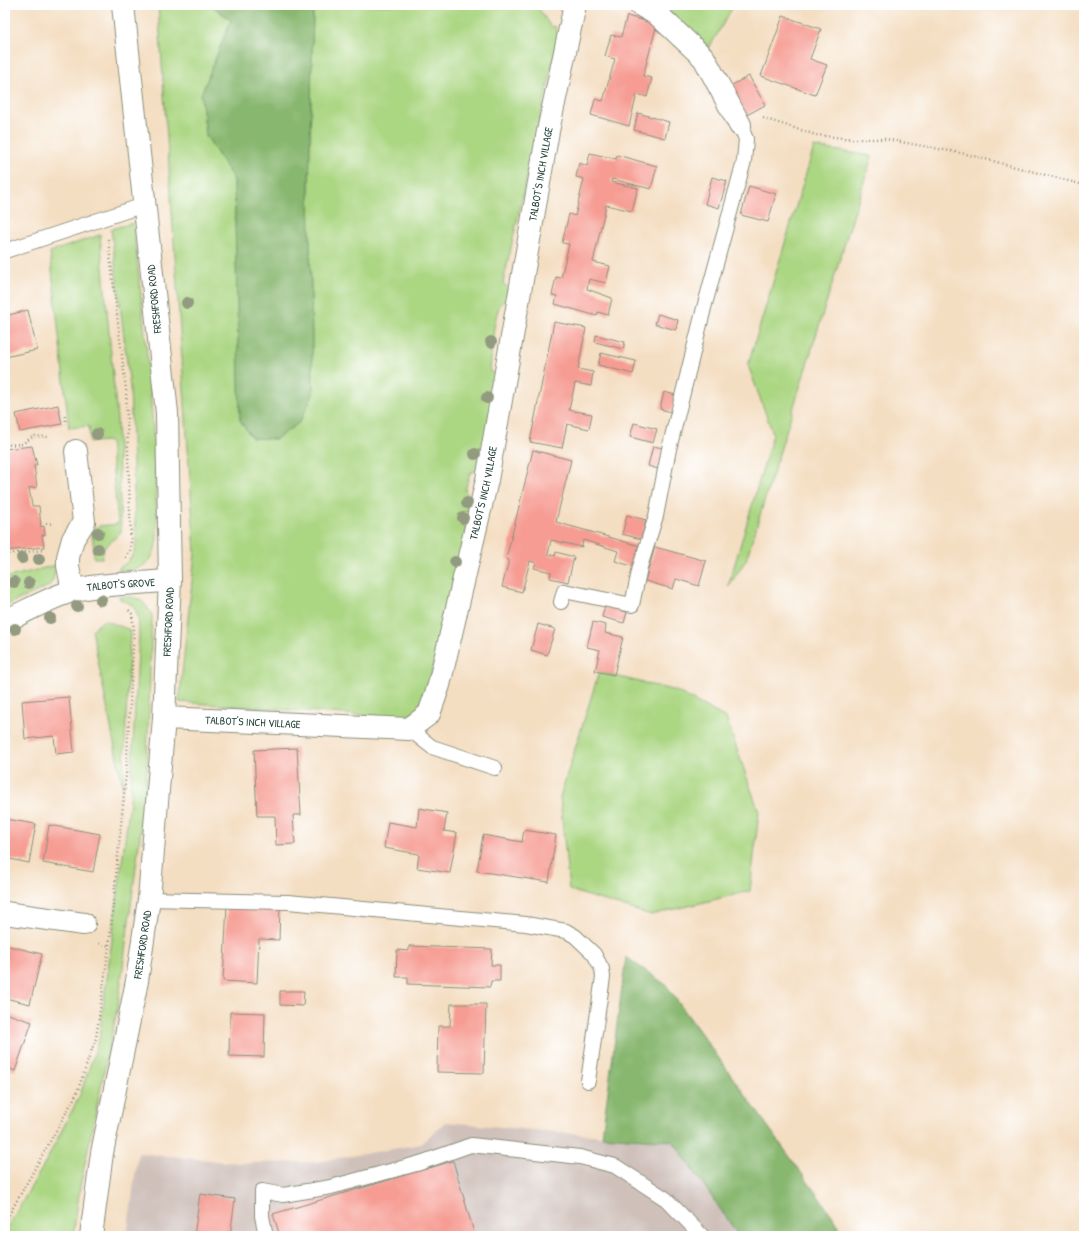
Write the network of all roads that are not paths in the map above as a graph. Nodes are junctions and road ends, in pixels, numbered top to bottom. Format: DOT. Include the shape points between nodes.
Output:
graph roads {
  1 [pos="123,5"];
  2 [pos="575,5"];
  3 [pos="640,5"];
  4 [pos="740,125"];
  5 [pos="144,205"];
  6 [pos="5,251"];
  7 [pos="76,450"];
  8 [pos="170,580"];
  9 [pos="73,591"];
  10 [pos="561,602"];
  11 [pos="5,621"];
  12 [pos="164,718"];
  13 [pos="409,729"];
  14 [pos="495,768"];
  15 [pos="149,899"];
  16 [pos="5,913"];
  17 [pos="84,924"];
  18 [pos="588,1080"];
  19 [pos="91,1236"];
  20 [pos="266,1236"];
  21 [pos="702,1236"];
  1 -- 5 [label="street, FRESHFORD ROAD"];
  2 -- 13 [label="street, TALBOT'S INCH VILLAGE" via="548,131 487,480 439,685 429,714"];
  3 -- 4 [label="street" via="658,15 704,58"];
  4 -- 10 [label="lane" via="746,140 744,160 704,308 669,449 656,516 640,567 632,605 564,591"];
  5 -- 6 [label="lane"];
  5 -- 8 [label="street, FRESHFORD ROAD" via="166,413"];
  7 -- 9 [label="street, TALBOT'S GROVE" via="84,522 74,535 68,557"];
  8 -- 9 [label="street, TALBOT'S GROVE" via="112,584"];
  8 -- 12 [label="street, FRESHFORD ROAD"];
  9 -- 11 [label="street, TALBOT'S GROVE"];
  12 -- 13 [label="street, TALBOT'S INCH VILLAGE"];
  12 -- 15 [label="street, FRESHFORD ROAD"];
  13 -- 14 [label="lane" via="432,747"];
  15 -- 18 [label="lane" via="288,902 526,924 566,931 594,954 602,969"];
  15 -- 19 [label="street, FRESHFORD ROAD" via="137,981 102,1152"];
  16 -- 17 [label="street"];
  20 -- 21 [label="lane" via="262,1216 262,1192 283,1194 331,1187 420,1163 471,1145 580,1157 614,1166 666,1199"];
}
